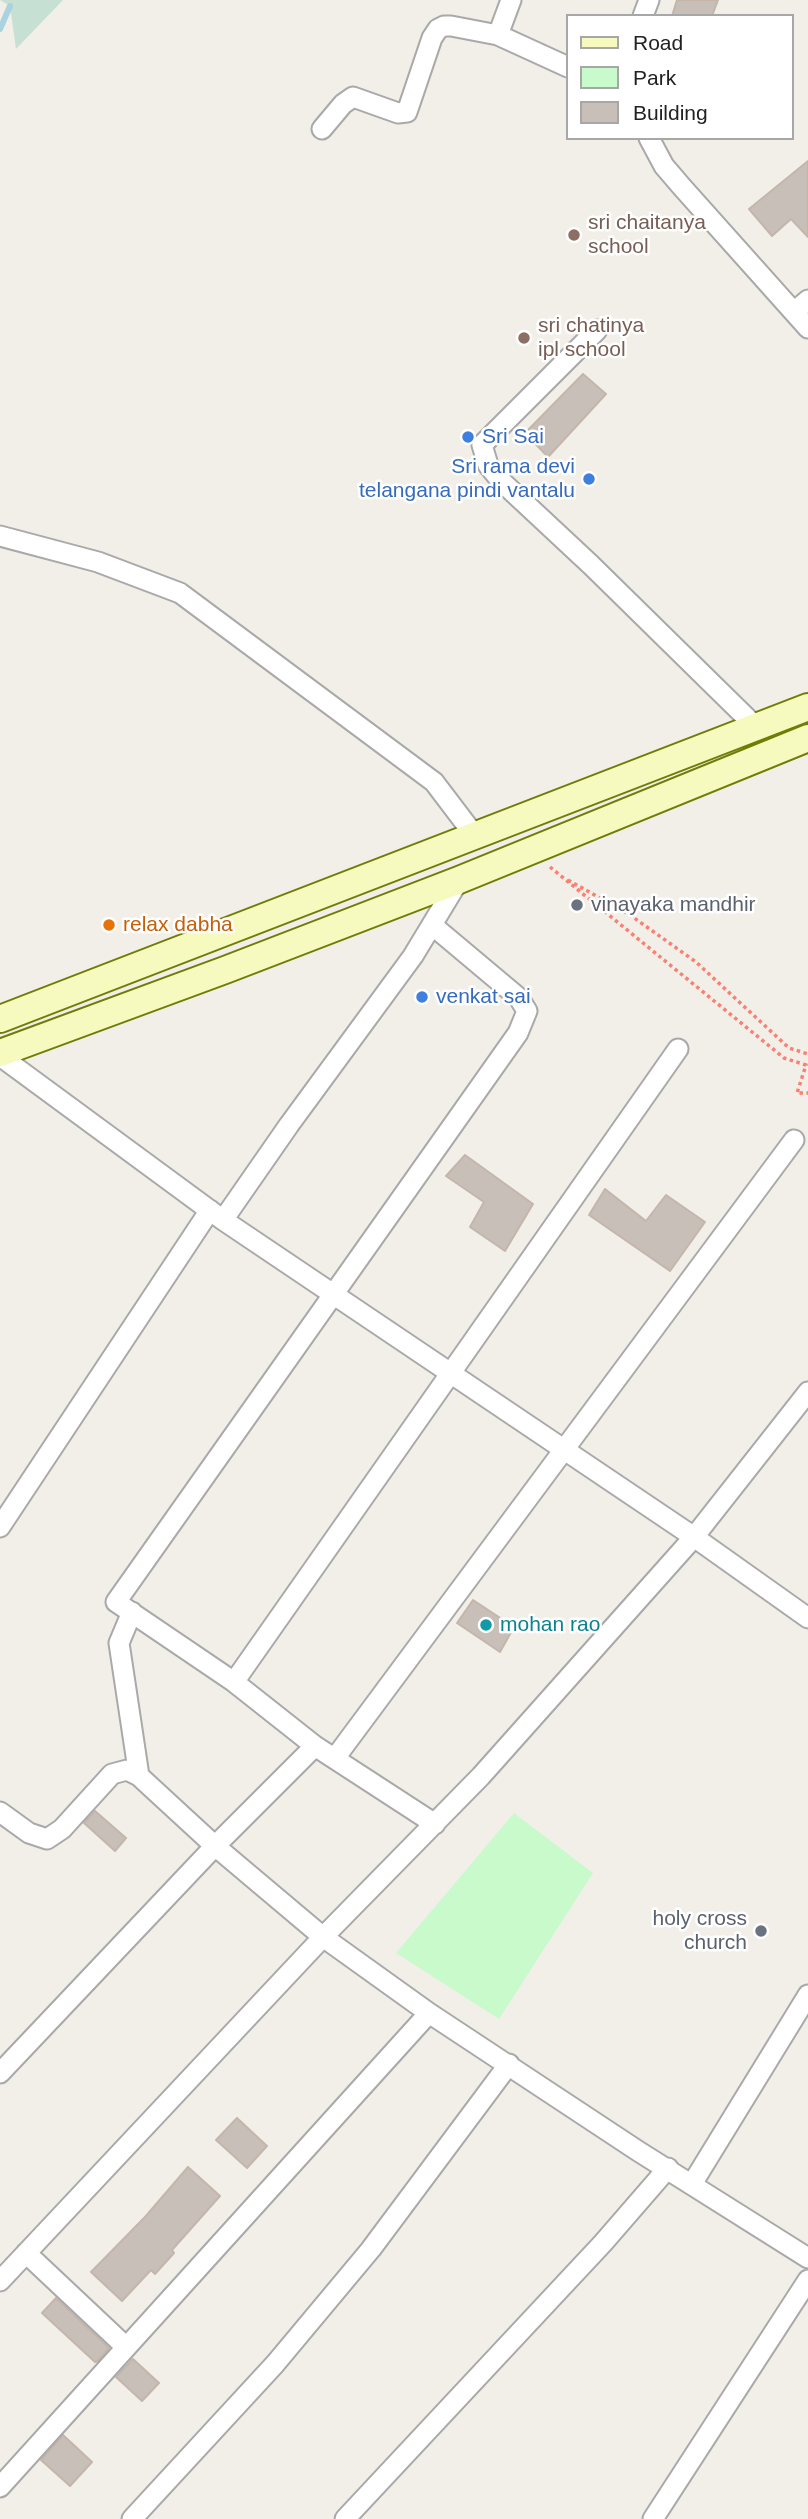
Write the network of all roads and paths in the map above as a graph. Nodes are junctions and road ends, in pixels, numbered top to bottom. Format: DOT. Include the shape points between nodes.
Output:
graph roads {
  1 [pos="511,0"];
  2 [pos="498,35"];
  3 [pos="566,66"];
  4 [pos="322,129"];
  5 [pos="650,140"];
  6 [pos="801,306"];
  7 [pos="808,328"];
  8 [pos="597,330"];
  9 [pos="0,536"];
  10 [pos="808,707"];
  11 [pos="755,727"];
  12 [pos="808,738"];
  13 [pos="475,836"];
  14 [pos="530,851"];
  15 [pos="558,874"];
  16 [pos="459,880"];
  17 [pos="432,925"];
  18 [pos="0,1019"];
  19 [pos="678,1049"];
  20 [pos="808,1054"];
  21 [pos="0,1055"];
  22 [pos="808,1093"];
  23 [pos="794,1140"];
  24 [pos="217,1215"];
  25 [pos="333,1296"];
  26 [pos="450,1373"];
  27 [pos="808,1392"];
  28 [pos="565,1451"];
  29 [pos="0,1527"];
  30 [pos="694,1536"];
  31 [pos="132,1612"];
  32 [pos="808,1618"];
  33 [pos="234,1682"];
  34 [pos="315,1746"];
  35 [pos="335,1758"];
  36 [pos="139,1776"];
  37 [pos="0,1812"];
  38 [pos="435,1824"];
  39 [pos="215,1846"];
  40 [pos="323,1937"];
  41 [pos="808,1995"];
  42 [pos="429,2013"];
  43 [pos="509,2064"];
  44 [pos="0,2073"];
  45 [pos="668,2168"];
  46 [pos="692,2184"];
  47 [pos="26,2253"];
  48 [pos="808,2258"];
  49 [pos="808,2280"];
  50 [pos="0,2281"];
  51 [pos="126,2347"];
  52 [pos="0,2487"];
  53 [pos="132,2519"];
  54 [pos="345,2519"];
  55 [pos="653,2519"];
  1 -- 2 [label="street"];
  2 -- 3 [label="street"];
  2 -- 4 [label="street" via="444,26 438,29 407,112 353,97"];
  5 -- 6 [label="street" via="670,173"];
  6 -- 7 [label="street"];
  8 -- 11 [label="street" via="482,444 488,465"];
  9 -- 13 [label="street" via="98,562 180,593 434,782"];
  10 -- 11 [label="street"];
  11 -- 13 [label="street"];
  12 -- 14 [label="street"];
  13 -- 18 [label="street"];
  14 -- 15 [label="path"];
  14 -- 16 [label="street"];
  15 -- 20 [label="path" via="696,962 789,1048"];
  15 -- 22 [label="path" via="784,1058 806,1065 797,1093"];
  16 -- 17 [label="street"];
  16 -- 21 [label="street"];
  17 -- 24 [label="street" via="289,1125"];
  17 -- 25 [label="street" via="519,998 527,1011 518,1033"];
  19 -- 26 [label="street"];
  21 -- 24 [label="street"];
  23 -- 28 [label="street"];
  24 -- 25 [label="street"];
  24 -- 29 [label="street"];
  25 -- 26 [label="street"];
  25 -- 31 [label="street" via="116,1602"];
  26 -- 28 [label="street"];
  26 -- 33 [label="street"];
  27 -- 30 [label="street"];
  28 -- 30 [label="street"];
  28 -- 35 [label="street"];
  30 -- 32 [label="street"];
  30 -- 38 [label="street"];
  31 -- 33 [label="street"];
  31 -- 36 [label="street" via="119,1643"];
  33 -- 34 [label="street"];
  34 -- 35 [label="street"];
  34 -- 39 [label="street"];
  35 -- 38 [label="street"];
  36 -- 37 [label="street" via="127,1770 112,1774 62,1829 47,1839 29,1833"];
  36 -- 39 [label="street"];
  38 -- 40 [label="street"];
  39 -- 40 [label="street"];
  39 -- 44 [label="street"];
  40 -- 42 [label="street"];
  40 -- 47 [label="street"];
  41 -- 46 [label="street"];
  42 -- 43 [label="street"];
  42 -- 51 [label="street"];
  43 -- 45 [label="street"];
  43 -- 53 [label="street" via="371,2249 275,2364"];
  45 -- 46 [label="street"];
  45 -- 54 [label="street"];
  46 -- 48 [label="street"];
  47 -- 50 [label="street"];
  47 -- 51 [label="street"];
  49 -- 55 [label="street"];
  51 -- 52 [label="street"];
}
